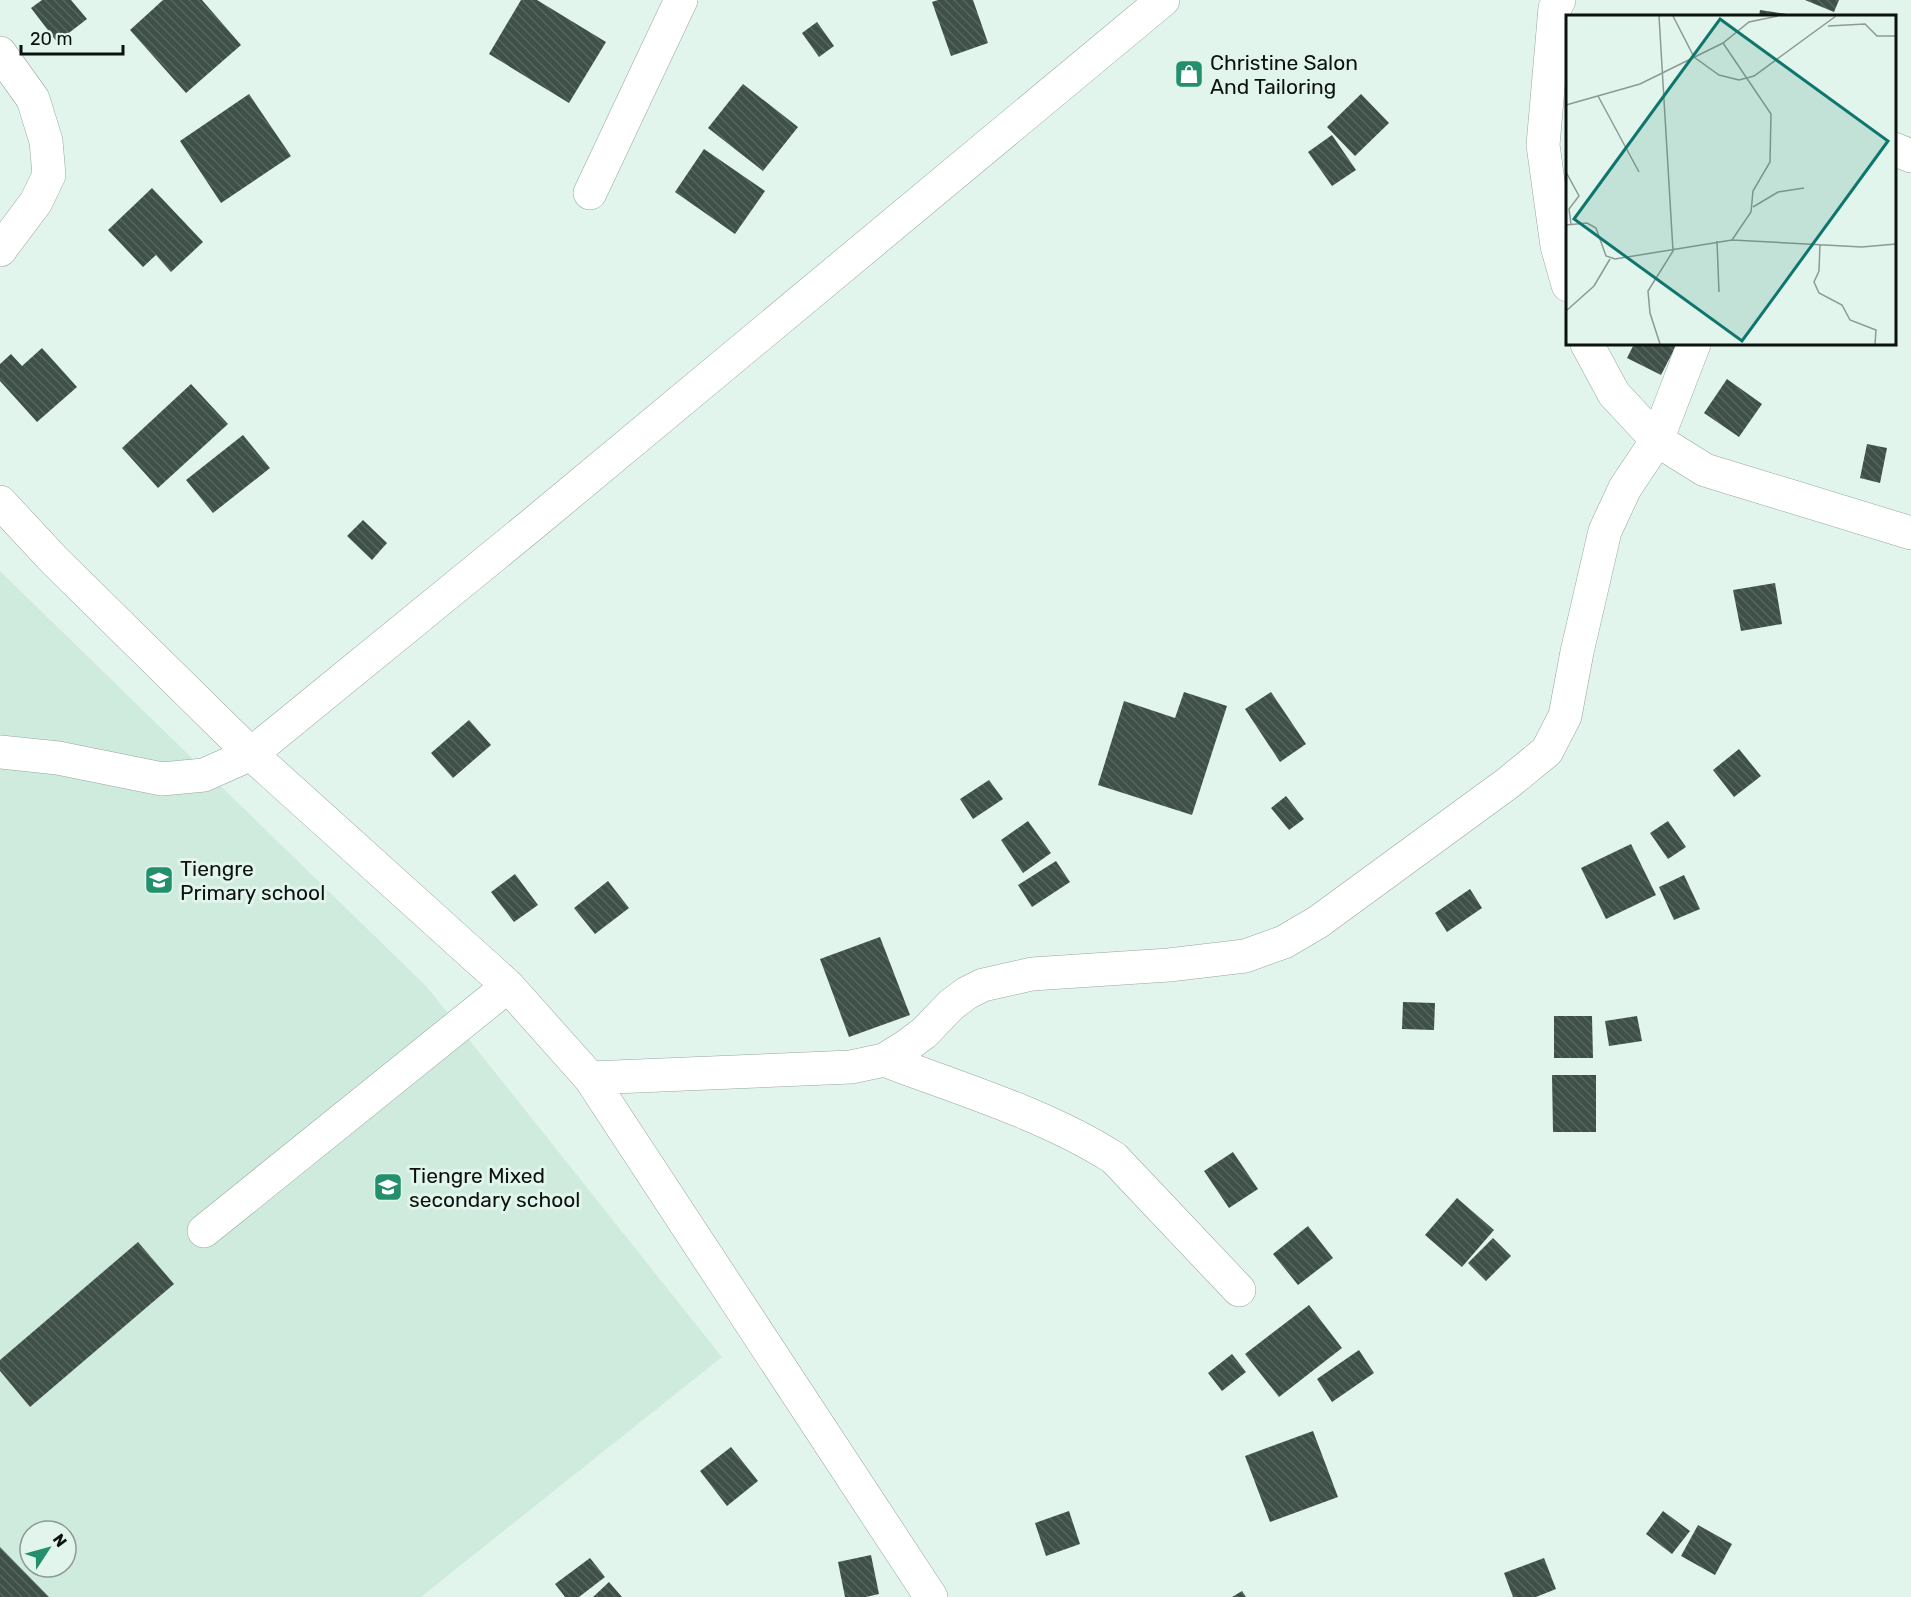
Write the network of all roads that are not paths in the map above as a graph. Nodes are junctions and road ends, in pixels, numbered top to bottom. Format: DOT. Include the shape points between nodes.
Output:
graph roads {
  1 [pos="681,0"];
  2 [pos="1162,0"];
  3 [pos="1557,6"];
  4 [pos="0,53"];
  5 [pos="1896,150"];
  6 [pos="1911,156"];
  7 [pos="590,193"];
  8 [pos="0,250"];
  9 [pos="1566,278"];
  10 [pos="1588,345"];
  11 [pos="1694,345"];
  12 [pos="1657,441"];
  13 [pos="0,502"];
  14 [pos="1911,533"];
  15 [pos="0,752"];
  16 [pos="252,754"];
  17 [pos="508,986"];
  18 [pos="884,1060"];
  19 [pos="590,1078"];
  20 [pos="204,1231"];
  21 [pos="1239,1290"];
  22 [pos="931,1597"];
  1 -- 7 [label="street"];
  2 -- 16 [label="street"];
  3 -- 9 [label="street" via="1543,145 1557,246"];
  4 -- 8 [label="street" via="33,99 46,141 49,175 36,202"];
  5 -- 6 [label="street"];
  10 -- 12 [label="street" via="1614,394"];
  11 -- 12 [label="street"];
  12 -- 14 [label="street" via="1705,471"];
  12 -- 18 [label="street" via="1625,488 1605,531 1565,716 1547,751 1318,922 1284,942 1245,956 1032,974 983,985 966,993 924,1033"];
  13 -- 16 [label="street"];
  15 -- 16 [label="street" via="57,758 162,779 204,775"];
  16 -- 17 [label="street"];
  17 -- 19 [label="street"];
  17 -- 20 [label="street"];
  18 -- 19 [label="street" via="851,1067"];
  18 -- 21 [label="street" via="1011,1108 1114,1158"];
  19 -- 22 [label="street"];
}
